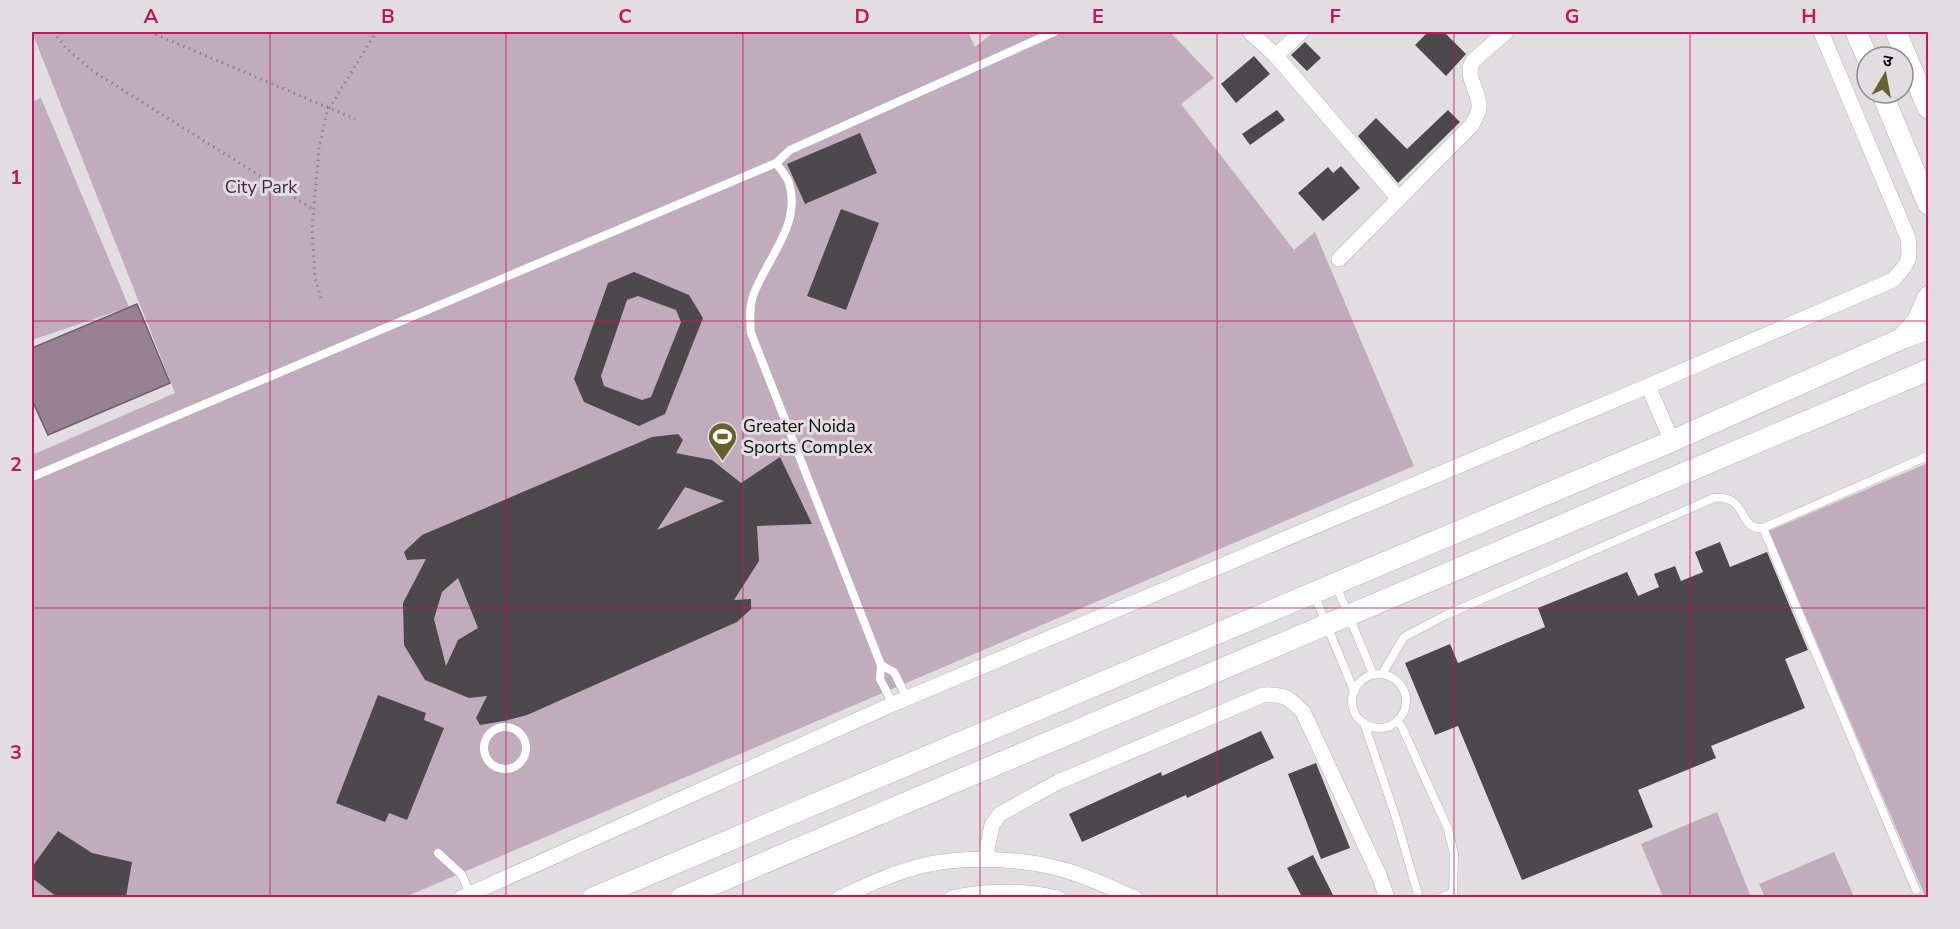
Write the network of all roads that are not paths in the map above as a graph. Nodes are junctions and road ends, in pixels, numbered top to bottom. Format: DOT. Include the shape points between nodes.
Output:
graph roads {
  1 [pos="1054,32"];
  2 [pos="1250,32"];
  3 [pos="1302,32"];
  4 [pos="1506,32"];
  5 [pos="1821,32"];
  6 [pos="1896,32"];
  7 [pos="1276,56"];
  8 [pos="1887,105"];
  9 [pos="1929,108"];
  10 [pos="776,163"];
  11 [pos="1399,199"];
  12 [pos="1929,204"];
  13 [pos="1339,259"];
  14 [pos="1929,297"];
  15 [pos="1929,329"];
  16 [pos="1903,338"];
  17 [pos="1929,370"];
  18 [pos="1648,386"];
  19 [pos="1672,441"];
  20 [pos="1929,456"];
  21 [pos="32,477"];
  22 [pos="1763,528"];
  23 [pos="1336,584"];
  24 [pos="1314,593"];
  25 [pos="1348,615"];
  26 [pos="1327,624"];
  27 [pos="881,665"];
  28 [pos="1377,674"];
  29 [pos="1353,692"];
  30 [pos="900,701"];
  31 [pos="1397,721"];
  32 [pos="1364,723"];
  33 [pos="498,768"];
  34 [pos="438,853"];
  35 [pos="985,860"];
  36 [pos="1916,890"];
  37 [pos="1454,895"];
  38 [pos="466,896"];
  39 [pos="593,897"];
  40 [pos="681,897"];
  41 [pos="839,897"];
  42 [pos="952,897"];
  43 [pos="1050,897"];
  44 [pos="1136,897"];
  45 [pos="1387,897"];
  46 [pos="1419,897"];
  47 [pos="1439,897"];
  1 -- 10 [label="lane" via="790,150"];
  2 -- 7 [label="street"];
  3 -- 7 [label="street"];
  4 -- 11 [label="street" via="1470,66 1479,101 1471,126"];
  5 -- 18 [label="street" via="1908,238 1907,264 1893,280"];
  6 -- 9 [label="street"];
  7 -- 11 [label="street"];
  8 -- 12 [label="street"];
  10 -- 21 [label="lane"];
  10 -- 27 [label="lane" via="789,181 792,205 785,233 753,297 751,333"];
  11 -- 13 [label="street"];
  14 -- 16 [label="street" via="1917,322"];
  15 -- 16 [label="street"];
  16 -- 19 [label="street"];
  17 -- 25 [label="street"];
  18 -- 19 [label="street"];
  18 -- 30 [label="street"];
  19 -- 23 [label="street"];
  20 -- 22 [label="lane"];
  22 -- 28 [label="lane" via="1750,526 1735,501 1714,498 1435,621 1404,638"];
  22 -- 36 [label="lane"];
  23 -- 24 [label="street"];
  23 -- 25 [label="lane"];
  24 -- 26 [label="lane"];
  24 -- 39 [label="street"];
  25 -- 26 [label="street"];
  25 -- 28 [label="lane"];
  26 -- 29 [label="lane"];
  26 -- 40 [label="street"];
  27 -- 30 [label="lane" via="880,679"];
  27 -- 30 [label="lane" via="894,672"];
  28 -- 29 [label="lane" via="1365,678"];
  28 -- 31 [label="lane" via="1390,676 1403,688 1406,706"];
  29 -- 32 [label="lane" via="1353,709"];
  30 -- 38 [label="street"];
  31 -- 32 [label="lane" via="1381,728"];
  31 -- 37 [label="lane" via="1448,829 1454,854"];
  32 -- 46 [label="lane"];
  33 -- 33 [label="lane" via="487,759 484,744 492,732 510,728 525,741 525,754 518,765"];
  34 -- 38 [label="lane" via="462,874"];
  35 -- 41 [label="street" via="922,866"];
  35 -- 44 [label="street" via="1071,872"];
  35 -- 45 [label="street" via="992,825 1000,814 1058,782 1263,695 1276,694 1287,697 1303,712"];
  37 -- 47 [label="lane"];
  42 -- 43 [label="street" via="1014,891"];
}
